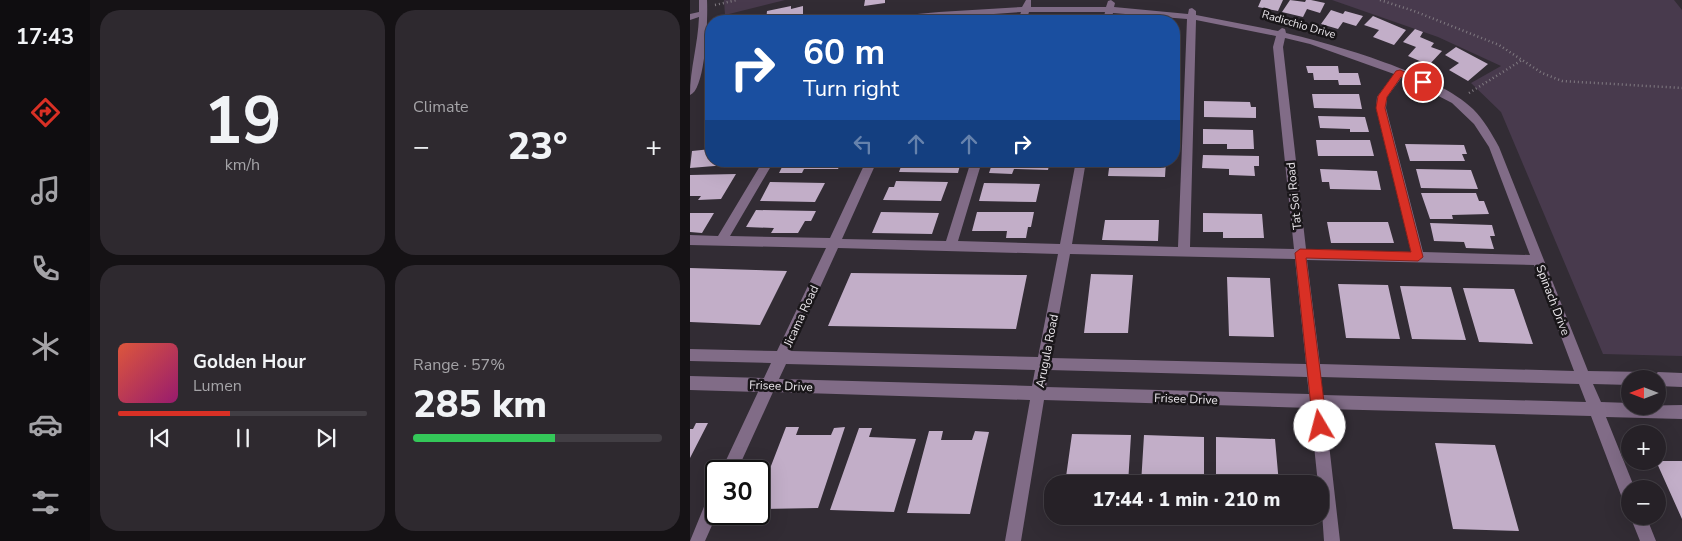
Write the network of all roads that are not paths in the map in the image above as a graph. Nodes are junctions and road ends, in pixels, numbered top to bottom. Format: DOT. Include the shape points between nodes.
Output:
graph roads {
  1 [pos="1028,2"];
  2 [pos="1110,3"];
  3 [pos="704,7"];
  4 [pos="943,10"];
  5 [pos="1192,11"];
  6 [pos="912,15"];
  7 [pos="940,15"];
  8 [pos="1024,15"];
  9 [pos="1108,15"];
  10 [pos="690,17"];
  11 [pos="1282,31"];
  12 [pos="694,68"];
  13 [pos="1400,73"];
  14 [pos="690,92"];
  15 [pos="1466,108"];
  16 [pos="765,167"];
  17 [pos="869,167"];
  18 [pos="975,167"];
  19 [pos="1080,167"];
  20 [pos="690,240"];
  21 [pos="720,242"];
  22 [pos="834,243"];
  23 [pos="950,247"];
  24 [pos="1065,248"];
  25 [pos="1184,251"];
  26 [pos="1300,253"];
  27 [pos="1418,257"];
  28 [pos="1538,260"];
  29 [pos="690,355"];
  30 [pos="782,356"];
  31 [pos="1044,363"];
  32 [pos="1313,369"];
  33 [pos="1583,377"];
  34 [pos="1621,378"];
  35 [pos="1666,379"];
  36 [pos="1682,380"];
  37 [pos="690,384"];
  38 [pos="768,386"];
  39 [pos="1038,394"];
  40 [pos="1317,403"];
  41 [pos="1595,409"];
  42 [pos="1682,412"];
  43 [pos="734,460"];
  44 [pos="1623,480"];
  45 [pos="705,523"];
  46 [pos="1642,525"];
  47 [pos="697,541"];
  48 [pos="1013,541"];
  49 [pos="1332,541"];
  50 [pos="1648,541"];
  1 -- 2 [label="street, Radicchio Drive"];
  1 -- 4 [label="street, Radicchio Drive"];
  1 -- 8 [label="street"];
  2 -- 5 [label="street, Radicchio Drive"];
  2 -- 9 [label="street"];
  3 -- 10 [label="street"];
  3 -- 12 [label="street" via="702,47"];
  4 -- 6 [label="street, Radicchio Drive"];
  4 -- 7 [label="street"];
  5 -- 11 [label="street, Radicchio Drive"];
  5 -- 25 [label="street"];
  11 -- 13 [label="street, Radicchio Drive" via="1344,50"];
  11 -- 26 [label="street, Tat Soi Road" via="1278,47"];
  12 -- 14 [label="street"];
  13 -- 15 [label="street, Radicchio Drive" via="1423,82"];
  13 -- 27 [label="street" via="1382,96 1381,108"];
  15 -- 28 [label="street, Spinach Drive" via="1494,147"];
  16 -- 21 [label="street"];
  17 -- 22 [label="street, Jicama Road"];
  18 -- 23 [label="street"];
  19 -- 24 [label="street, Arugula Road"];
  20 -- 21 [label="street"];
  21 -- 22 [label="street"];
  22 -- 23 [label="street"];
  22 -- 30 [label="street, Jicama Road"];
  23 -- 24 [label="street"];
  24 -- 25 [label="street"];
  24 -- 31 [label="street, Arugula Road"];
  25 -- 26 [label="street"];
  26 -- 27 [label="street"];
  26 -- 32 [label="street, Tat Soi Road"];
  27 -- 28 [label="street"];
  28 -- 33 [label="street, Spinach Drive"];
  29 -- 30 [label="street"];
  30 -- 31 [label="street"];
  30 -- 38 [label="street, Jicama Road"];
  31 -- 32 [label="street"];
  31 -- 39 [label="street, Arugula Road"];
  32 -- 33 [label="street"];
  32 -- 40 [label="street, Tat Soi Road"];
  33 -- 34 [label="street"];
  33 -- 41 [label="street, Spinach Drive"];
  35 -- 36 [label="street"];
  37 -- 38 [label="street, Frisee Drive"];
  38 -- 39 [label="street, Frisee Drive"];
  38 -- 43 [label="street, Jicama Road"];
  39 -- 40 [label="street, Frisee Drive"];
  39 -- 48 [label="street, Arugula Road"];
  40 -- 41 [label="street, Frisee Drive"];
  40 -- 49 [label="street, Tat Soi Road"];
  41 -- 42 [label="street, Frisee Drive"];
  41 -- 44 [label="street, Spinach Drive"];
  45 -- 47 [label="street"];
  46 -- 50 [label="street"];
}
